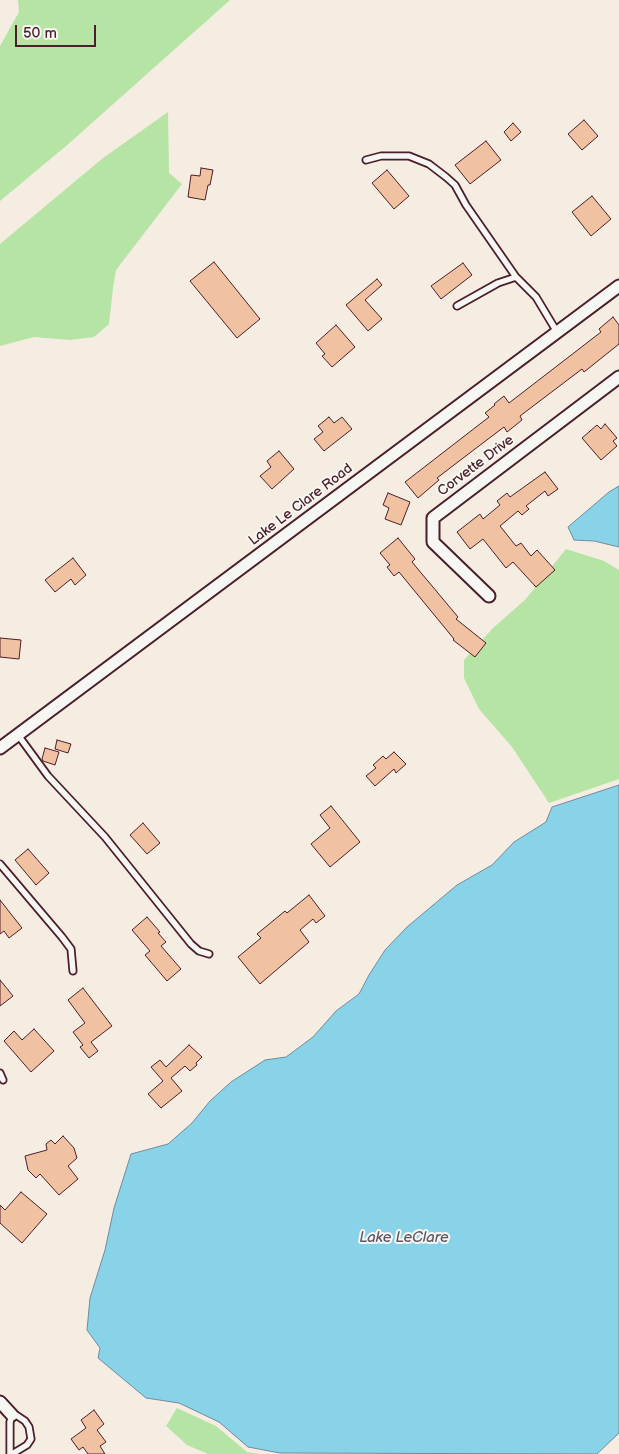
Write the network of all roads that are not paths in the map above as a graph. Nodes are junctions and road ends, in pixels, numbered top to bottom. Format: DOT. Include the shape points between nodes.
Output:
graph roads {
  1 [pos="366,160"];
  2 [pos="516,277"];
  3 [pos="619,286"];
  4 [pos="457,306"];
  5 [pos="558,332"];
  6 [pos="619,377"];
  7 [pos="489,596"];
  8 [pos="18,735"];
  9 [pos="0,748"];
  10 [pos="0,864"];
  11 [pos="209,954"];
  12 [pos="74,971"];
  13 [pos="0,1073"];
  14 [pos="3,1080"];
  15 [pos="0,1402"];
  16 [pos="12,1415"];
  17 [pos="11,1454"];
  1 -- 2 [label="lane" via="381,156 409,156 429,164 446,177 454,184"];
  2 -- 4 [label="lane" via="498,283"];
  2 -- 5 [label="lane" via="536,297"];
  3 -- 5 [label="street, Lake Le Clare Road"];
  5 -- 8 [label="street, Lake Le Clare Road"];
  6 -- 7 [label="street, Corvette Drive" via="433,518 433,542"];
  8 -- 9 [label="street, Lake Le Clare Road"];
  8 -- 11 [label="lane" via="48,776 104,837 192,944"];
  10 -- 12 [label="lane" via="71,949"];
  13 -- 14 [label="lane"];
  15 -- 16 [label="street"];
  16 -- 17 [label="lane"];
  16 -- 17 [label="lane" via="25,1421 31,1439"];
}
